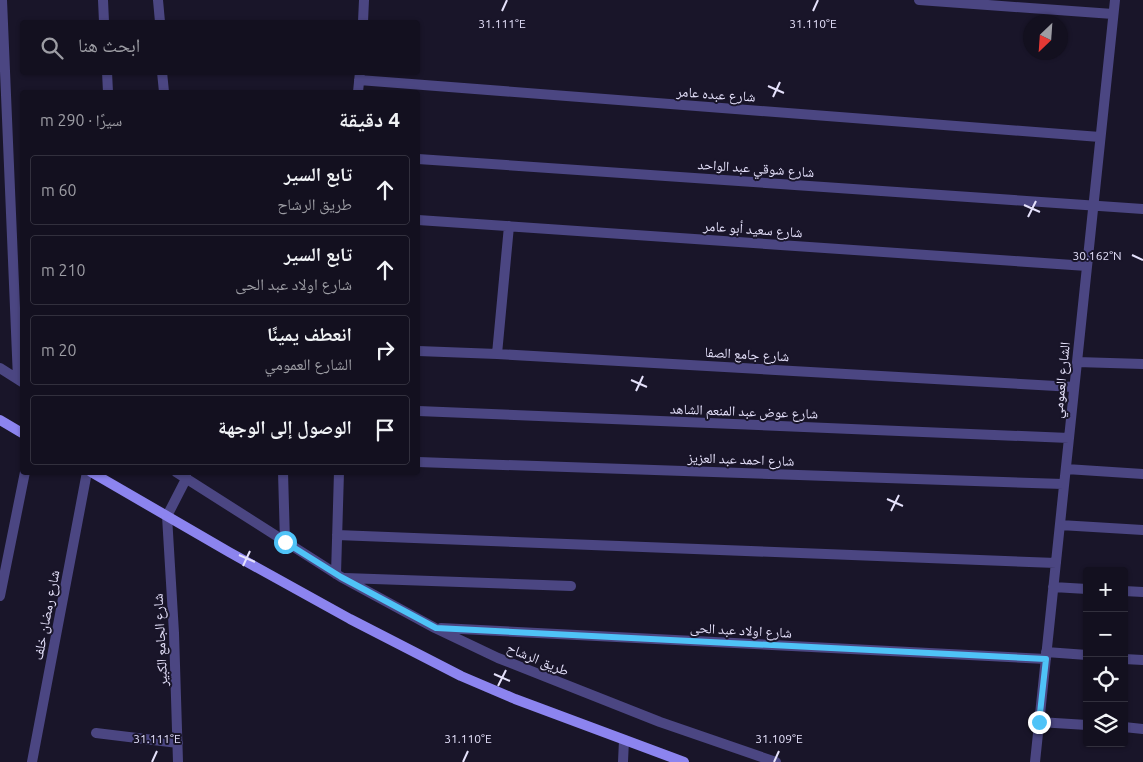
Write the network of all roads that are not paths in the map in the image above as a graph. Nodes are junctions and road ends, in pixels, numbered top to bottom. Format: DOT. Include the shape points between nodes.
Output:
graph roads {
  1 [pos="2,0"];
  2 [pos="103,0"];
  3 [pos="158,0"];
  4 [pos="364,0"];
  5 [pos="920,0"];
  6 [pos="1115,0"];
  7 [pos="1113,14"];
  8 [pos="104,20"];
  9 [pos="160,20"];
  10 [pos="363,20"];
  11 [pos="107,75"];
  12 [pos="162,75"];
  13 [pos="359,76"];
  14 [pos="108,90"];
  15 [pos="164,90"];
  16 [pos="358,90"];
  17 [pos="1100,137"];
  18 [pos="420,159"];
  19 [pos="1093,205"];
  20 [pos="1143,208"];
  21 [pos="420,220"];
  22 [pos="510,226"];
  23 [pos="1087,266"];
  24 [pos="420,351"];
  25 [pos="497,354"];
  26 [pos="1077,362"];
  27 [pos="1143,364"];
  28 [pos="0,368"];
  29 [pos="20,381"];
  30 [pos="1074,387"];
  31 [pos="420,411"];
  32 [pos="0,420"];
  33 [pos="20,432"];
  34 [pos="1069,438"];
  35 [pos="420,462"];
  36 [pos="1066,469"];
  37 [pos="1143,474"];
  38 [pos="24,475"];
  39 [pos="86,475"];
  40 [pos="96,475"];
  41 [pos="283,475"];
  42 [pos="339,475"];
  43 [pos="186,476"];
  44 [pos="1063,484"];
  45 [pos="168,516"];
  46 [pos="1060,524"];
  47 [pos="1143,530"];
  48 [pos="337,536"];
  49 [pos="285,542"];
  50 [pos="1056,563"];
  51 [pos="338,576"];
  52 [pos="571,586"];
  53 [pos="1053,587"];
  54 [pos="1083,589"];
  55 [pos="1128,591"];
  56 [pos="1143,592"];
  57 [pos="0,596"];
  58 [pos="436,628"];
  59 [pos="1046,655"];
  60 [pos="1083,655"];
  61 [pos="1128,659"];
  62 [pos="1143,660"];
  63 [pos="1039,722"];
  64 [pos="1083,725"];
  65 [pos="1128,728"];
  66 [pos="1143,729"];
  67 [pos="96,733"];
  68 [pos="624,740"];
  69 [pos="178,743"];
  70 [pos="32,762"];
  71 [pos="178,762"];
  72 [pos="623,762"];
  73 [pos="684,762"];
  74 [pos="776,762"];
  75 [pos="1035,762"];
  1 -- 29 [label="street"];
  2 -- 8 [label="street"];
  3 -- 9 [label="street"];
  4 -- 10 [label="street"];
  5 -- 7 [label="street"];
  6 -- 7 [label="street, الشارع العمومي"];
  7 -- 17 [label="street, الشارع العمومي"];
  11 -- 14 [label="street"];
  12 -- 15 [label="street"];
  13 -- 16 [label="street"];
  13 -- 17 [label="street, شارع عبده عامر"];
  17 -- 19 [label="street, الشارع العمومي"];
  18 -- 19 [label="street, شارع شوقي عبد الواحد"];
  19 -- 20 [label="street, شارع شوقي عبد الواحد"];
  19 -- 23 [label="street, الشارع العمومي"];
  21 -- 22 [label="street, شارع سعيد أبو عامر"];
  22 -- 23 [label="street, شارع سعيد أبو عامر"];
  22 -- 25 [label="street"];
  23 -- 26 [label="street, الشارع العمومي"];
  24 -- 25 [label="street, شارع جامع الصفا"];
  25 -- 30 [label="street, شارع جامع الصفا"];
  26 -- 27 [label="street"];
  26 -- 30 [label="street, الشارع العمومي"];
  28 -- 29 [label="street"];
  30 -- 34 [label="street, الشارع العمومي"];
  31 -- 34 [label="street, شارع عوض عبد المنعم الشاهد"];
  32 -- 33 [label="street"];
  34 -- 36 [label="street, الشارع العمومي"];
  35 -- 44 [label="street, شارع احمد عبد العزيز"];
  36 -- 37 [label="street"];
  36 -- 44 [label="street, الشارع العمومي"];
  38 -- 57 [label="street"];
  39 -- 70 [label="street, شارع رمضان خلف"];
  40 -- 45 [label="street"];
  41 -- 49 [label="street"];
  42 -- 48 [label="street"];
  43 -- 45 [label="street"];
  43 -- 49 [label="street, طريق الرشاح"];
  44 -- 46 [label="street, الشارع العمومي"];
  45 -- 68 [label="street" via="350,619 461,676"];
  45 -- 69 [label="street, شارع الجامع الكبير"];
  46 -- 47 [label="street"];
  46 -- 50 [label="street, الشارع العمومي"];
  48 -- 50 [label="street"];
  48 -- 51 [label="street"];
  49 -- 51 [label="street, طريق الرشاح"];
  50 -- 53 [label="street, الشارع العمومي"];
  51 -- 52 [label="street"];
  51 -- 58 [label="street, طريق الرشاح"];
  53 -- 54 [label="street"];
  53 -- 59 [label="street, الشارع العمومي"];
  55 -- 56 [label="street"];
  58 -- 59 [label="street, شارع اولاد عبد الحى"];
  58 -- 74 [label="street, طريق الرشاح" via="570,688"];
  59 -- 60 [label="street, شارع اولاد عبد الحى"];
  59 -- 63 [label="street, الشارع العمومي"];
  61 -- 62 [label="street"];
  63 -- 64 [label="street"];
  63 -- 75 [label="street, الشارع العمومي"];
  65 -- 66 [label="street"];
  67 -- 69 [label="street"];
  68 -- 72 [label="street"];
  68 -- 73 [label="street"];
  69 -- 71 [label="street, شارع الجامع الكبير"];
}
